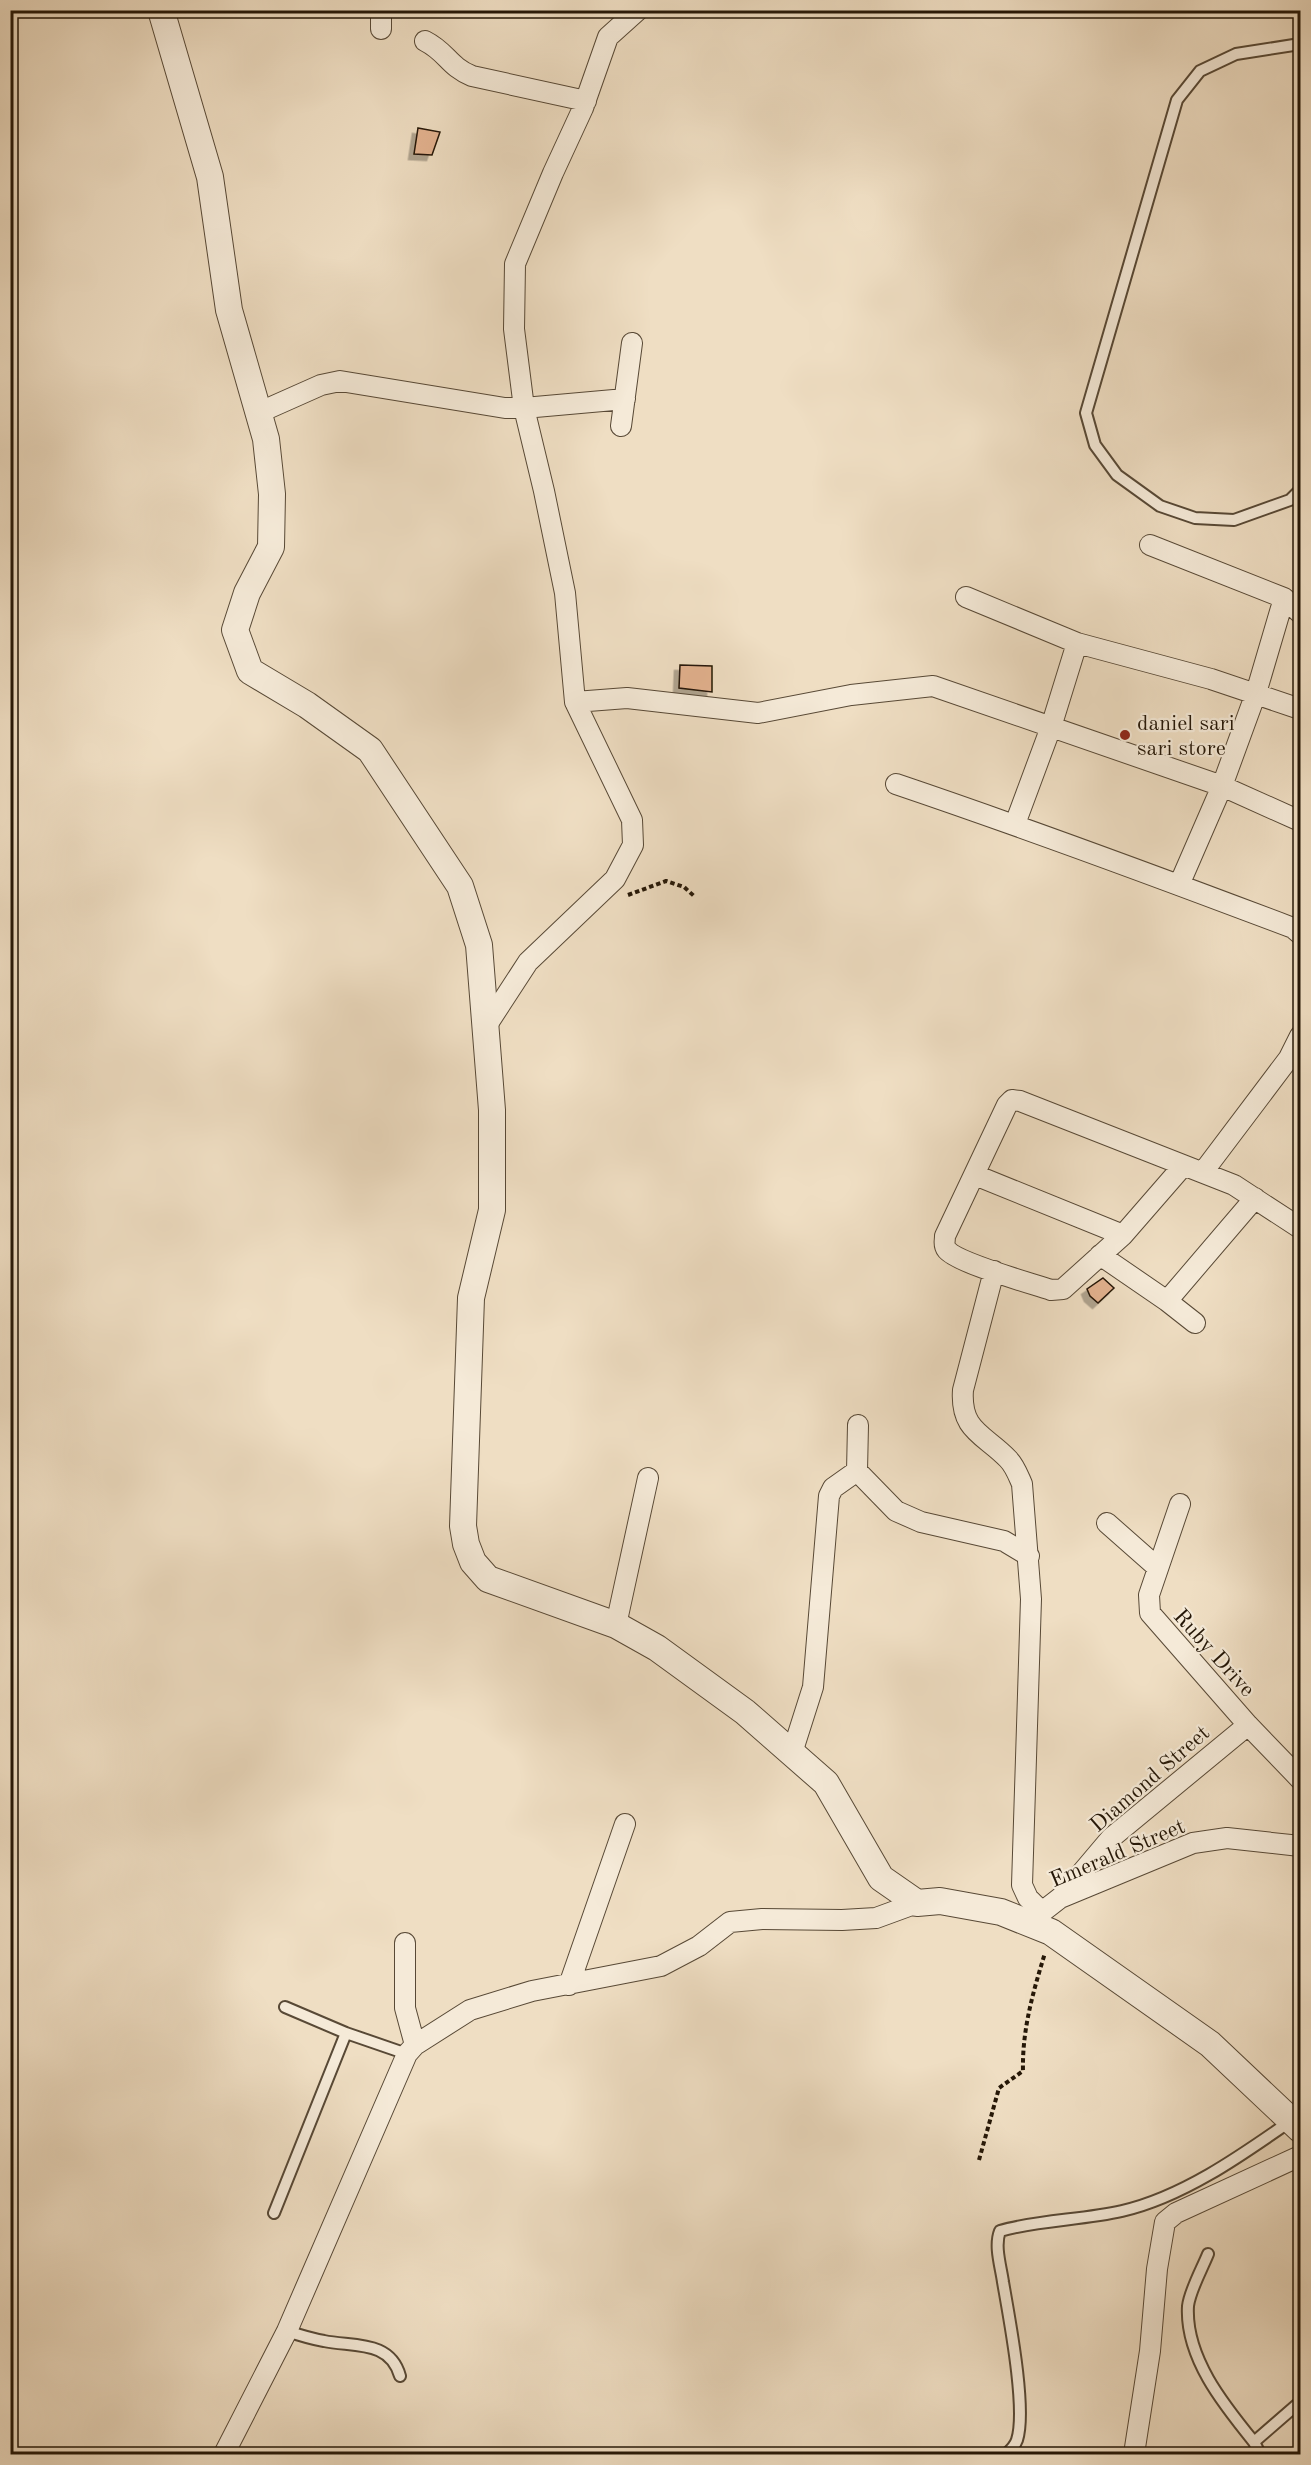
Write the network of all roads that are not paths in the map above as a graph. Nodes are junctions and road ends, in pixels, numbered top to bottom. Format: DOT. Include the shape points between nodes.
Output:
graph roads {
  1 [pos="161,10"];
  2 [pos="638,10"];
  3 [pos="425,41"];
  4 [pos="1300,44"];
  5 [pos="586,101"];
  6 [pos="632,343"];
  7 [pos="625,399"];
  8 [pos="524,408"];
  9 [pos="258,412"];
  10 [pos="621,426"];
  11 [pos="1300,490"];
  12 [pos="1150,545"];
  13 [pos="966,597"];
  14 [pos="1284,597"];
  15 [pos="1300,613"];
  16 [pos="1077,643"];
  17 [pos="1256,693"];
  18 [pos="575,702"];
  19 [pos="1300,709"];
  20 [pos="1051,727"];
  21 [pos="896,784"];
  22 [pos="1222,786"];
  23 [pos="1300,821"];
  24 [pos="1015,824"];
  25 [pos="1179,885"];
  26 [pos="1300,934"];
  27 [pos="485,1028"];
  28 [pos="1300,1036"];
  29 [pos="1295,1062"];
  30 [pos="1183,1166"];
  31 [pos="1203,1172"];
  32 [pos="975,1175"];
  33 [pos="1255,1198"];
  34 [pos="1298,1222"];
  35 [pos="1123,1235"];
  36 [pos="1100,1256"];
  37 [pos="994,1270"];
  38 [pos="1167,1301"];
  39 [pos="1195,1323"];
  40 [pos="858,1425"];
  41 [pos="857,1471"];
  42 [pos="648,1478"];
  43 [pos="1180,1504"];
  44 [pos="1107,1523"];
  45 [pos="1029,1556"];
  46 [pos="1158,1568"];
  47 [pos="616,1625"];
  48 [pos="1248,1725"];
  49 [pos="792,1753"];
  50 [pos="1300,1779"];
  51 [pos="625,1824"];
  52 [pos="1300,1846"];
  53 [pos="1060,1898"];
  54 [pos="917,1903"];
  55 [pos="1041,1923"];
  56 [pos="405,1943"];
  57 [pos="569,1985"];
  58 [pos="285,2007"];
  59 [pos="346,2033"];
  60 [pos="411,2050"];
  61 [pos="1296,2125"];
  62 [pos="1300,2156"];
  63 [pos="274,2213"];
  64 [pos="1208,2254"];
  65 [pos="287,2331"];
  66 [pos="400,2376"];
  67 [pos="1300,2402"];
  68 [pos="1254,2442"];
  69 [pos="224,2454"];
  70 [pos="1006,2454"];
  71 [pos="1134,2454"];
  72 [pos="1260,2454"];
  1 -- 9 [label="street" via="210,177 229,310"];
  2 -- 5 [label="street" via="608,37"];
  3 -- 5 [label="street" via="440,48 457,70 472,76"];
  4 -- 11 [label="lane" via="1236,54 1200,71 1177,100 1086,413 1095,445 1117,475 1160,506 1195,518 1234,520 1290,500"];
  5 -- 8 [label="street" via="515,264 514,328"];
  6 -- 7 [label="street"];
  7 -- 8 [label="street"];
  7 -- 10 [label="street"];
  8 -- 9 [label="street" via="340,381"];
  8 -- 18 [label="street" via="565,593"];
  9 -- 27 [label="street" via="266,439 272,494 271,547 247,593 236,630 250,671 370,750 460,886 479,945"];
  12 -- 14 [label="street"];
  13 -- 16 [label="street"];
  14 -- 15 [label="street"];
  14 -- 17 [label="street"];
  16 -- 17 [label="street"];
  16 -- 20 [label="street"];
  17 -- 19 [label="street"];
  17 -- 22 [label="street"];
  18 -- 20 [label="street" via="627,698 758,713 851,695 933,686"];
  18 -- 27 [label="street" via="632,820 633,845 615,879 528,962"];
  20 -- 22 [label="street"];
  20 -- 24 [label="street"];
  21 -- 24 [label="street"];
  22 -- 23 [label="street"];
  22 -- 25 [label="street"];
  24 -- 25 [label="street"];
  25 -- 26 [label="street"];
  27 -- 47 [label="street" via="492,1110 492,1210 471,1298 466,1544 473,1562 488,1579"];
  28 -- 29 [label="street"];
  29 -- 31 [label="street"];
  30 -- 31 [label="street"];
  30 -- 32 [label="street" via="1012,1100"];
  30 -- 35 [label="street"];
  31 -- 33 [label="street"];
  32 -- 35 [label="street"];
  32 -- 37 [label="street" via="944,1245 970,1264"];
  33 -- 34 [label="street"];
  33 -- 38 [label="street"];
  35 -- 36 [label="street"];
  36 -- 37 [label="street" via="1058,1290"];
  36 -- 38 [label="street"];
  37 -- 45 [label="street" via="962,1401 964,1416 975,1432 1016,1469 1022,1484"];
  38 -- 39 [label="street"];
  40 -- 41 [label="street"];
  41 -- 45 [label="street" via="896,1511 921,1522 1004,1541"];
  41 -- 49 [label="street" via="833,1488 829,1496 813,1686"];
  42 -- 47 [label="street"];
  43 -- 46 [label="street, Ruby Drive"];
  44 -- 46 [label="street"];
  45 -- 55 [label="street" via="1022,1885"];
  46 -- 48 [label="street, Ruby Drive" via="1149,1595 1150,1613"];
  47 -- 49 [label="street" via="657,1648 745,1712"];
  48 -- 50 [label="street, Ruby Drive"];
  48 -- 53 [label="street, Diamond Street" via="1111,1838"];
  49 -- 54 [label="street" via="826,1783 881,1878"];
  51 -- 57 [label="street"];
  52 -- 53 [label="street, Emerald Street" via="1227,1838 1193,1843"];
  53 -- 55 [label="street, Emerald Street"];
  54 -- 55 [label="street" via="940,1900"];
  54 -- 57 [label="street" via="876,1918 762,1918 730,1922 699,1946 661,1966"];
  55 -- 61 [label="street" via="1210,2044"];
  56 -- 60 [label="street" via="405,2008"];
  57 -- 60 [label="street" via="532,1991 470,2010"];
  58 -- 59 [label="lane"];
  59 -- 60 [label="lane"];
  59 -- 63 [label="lane"];
  60 -- 65 [label="street"];
  61 -- 70 [label="lane" via="1160,2200 1124,2211 1000,2231 999,2255 1020,2407 1017,2439"];
  62 -- 71 [label="street" via="1176,2213 1165,2222"];
  64 -- 68 [label="lane" via="1188,2304 1189,2333 1213,2391"];
  65 -- 66 [label="lane" via="385,2353 397,2364"];
  65 -- 69 [label="street"];
  67 -- 68 [label="lane"];
  68 -- 72 [label="lane"];
}
